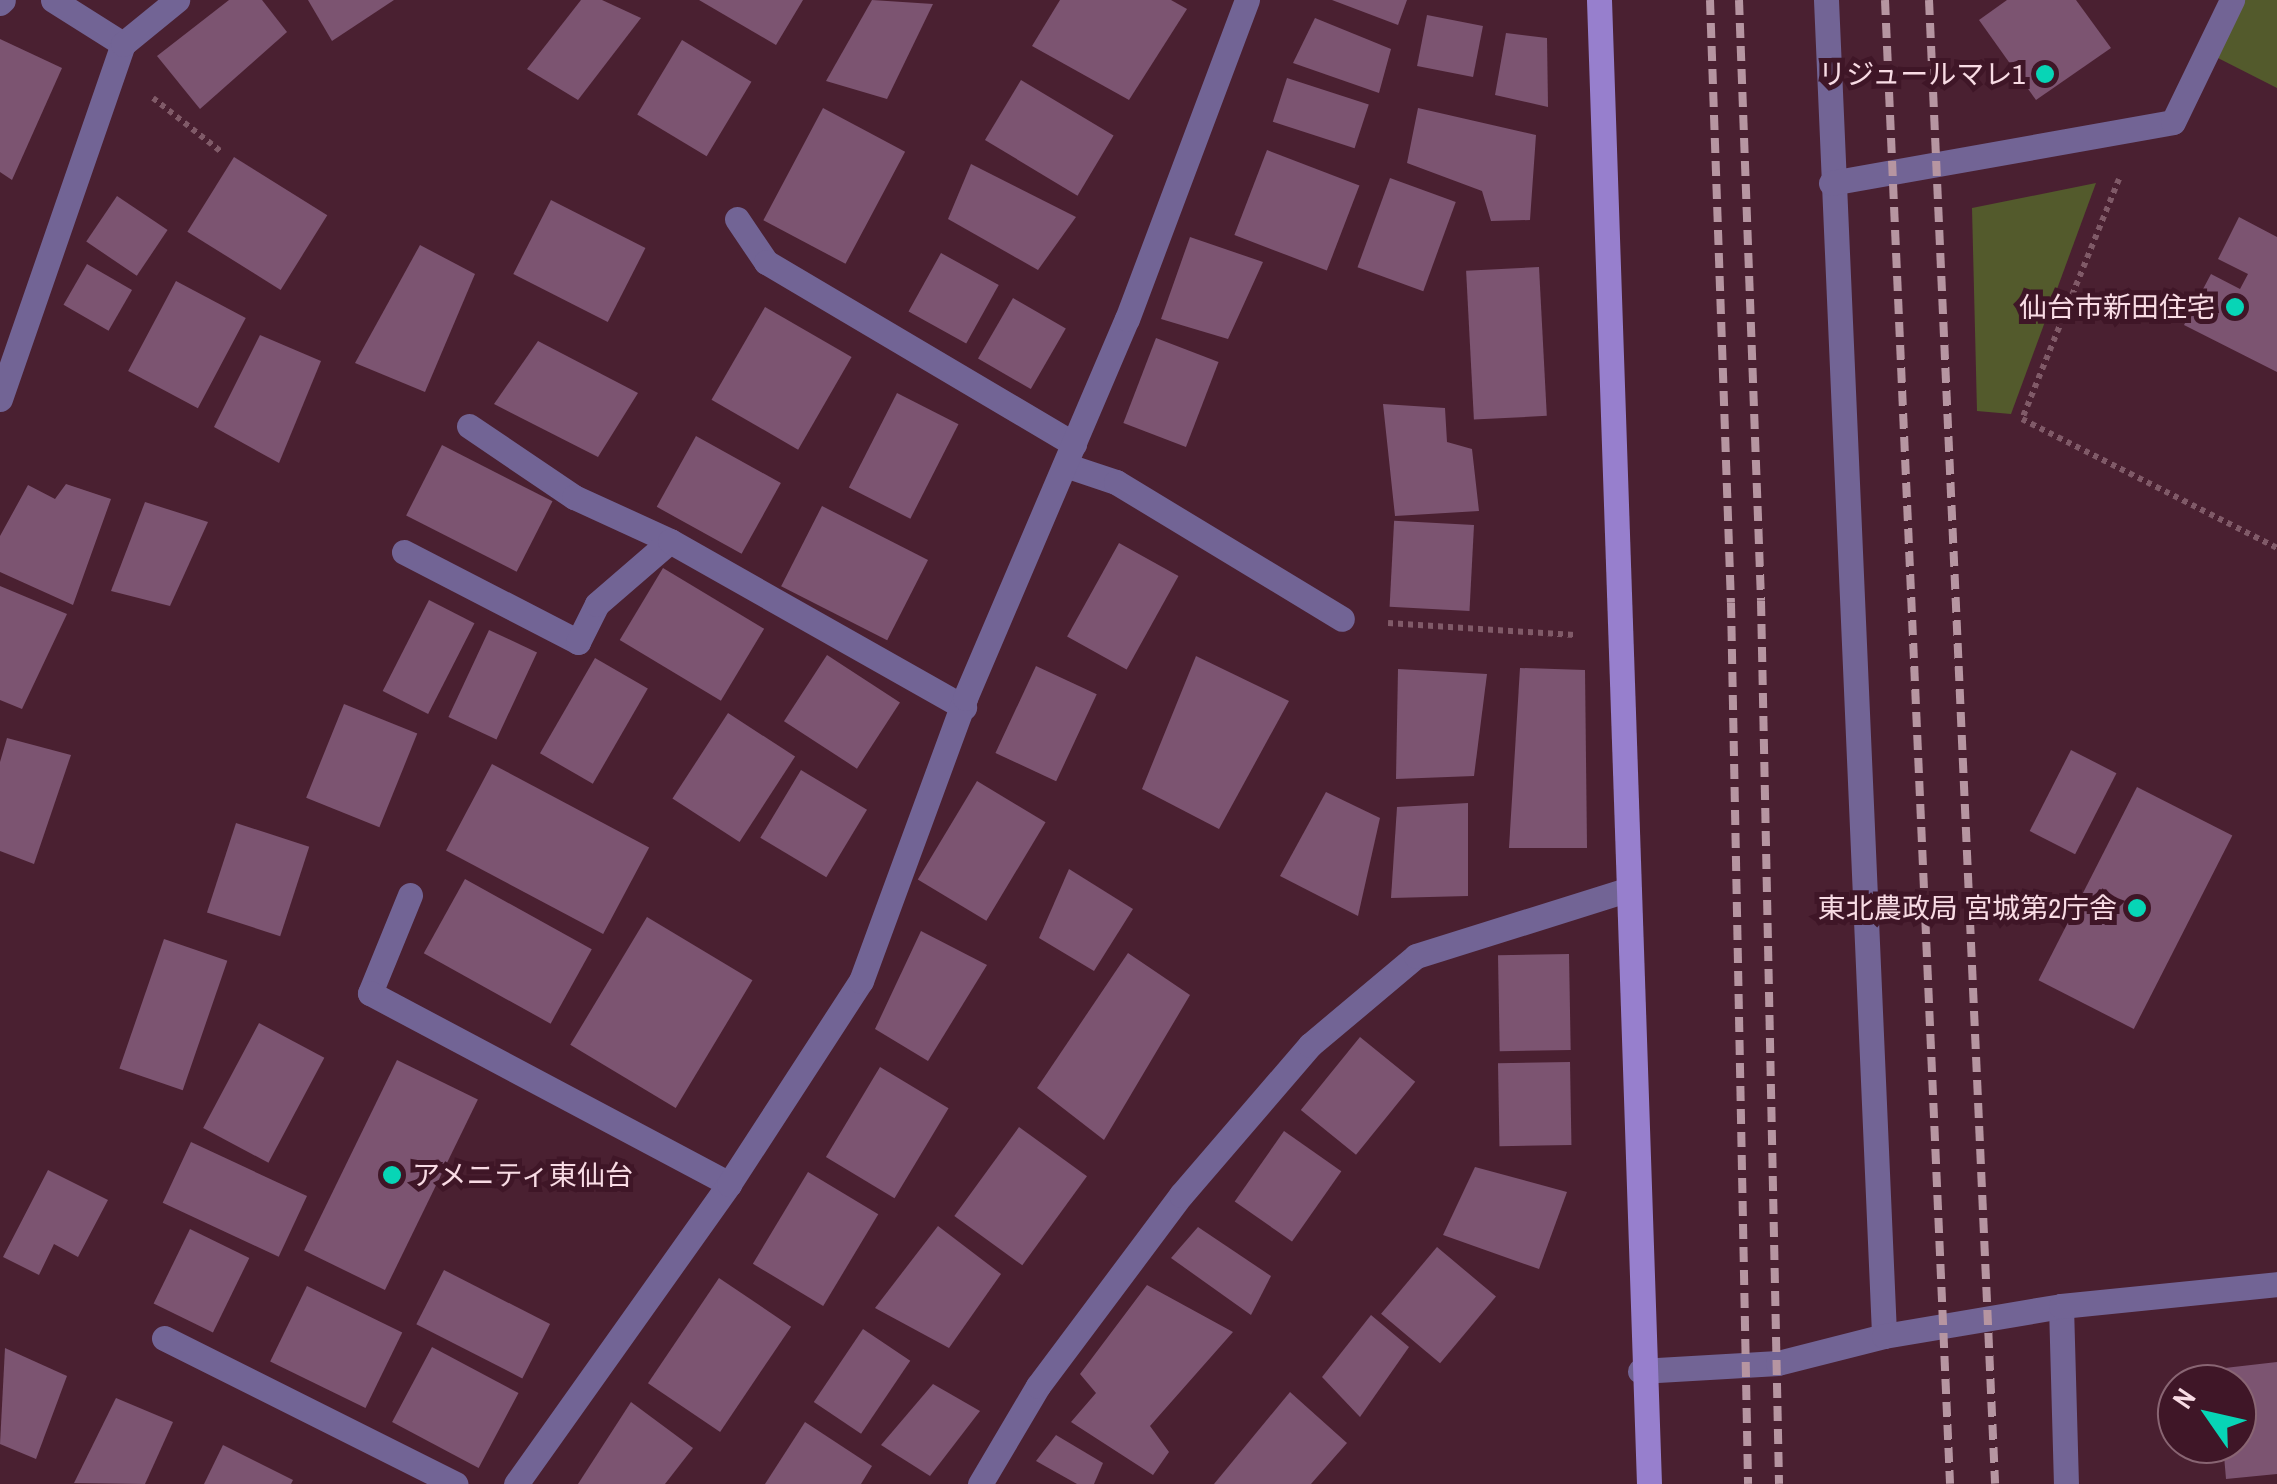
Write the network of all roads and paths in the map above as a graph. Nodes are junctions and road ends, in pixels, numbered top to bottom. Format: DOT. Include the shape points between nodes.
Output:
graph roads {
  1 [pos="53,0"];
  2 [pos="177,0"];
  3 [pos="1247,0"];
  4 [pos="1599,0"];
  5 [pos="1826,0"];
  6 [pos="2232,0"];
  7 [pos="119,54"];
  8 [pos="2140,127"];
  9 [pos="223,153"];
  10 [pos="1831,183"];
  11 [pos="736,219"];
  12 [pos="0,400"];
  13 [pos="469,426"];
  14 [pos="1069,454"];
  15 [pos="670,540"];
  16 [pos="2277,548"];
  17 [pos="404,552"];
  18 [pos="1342,619"];
  19 [pos="1620,636"];
  20 [pos="964,706"];
  21 [pos="1627,890"];
  22 [pos="410,895"];
  23 [pos="728,1184"];
  24 [pos="2277,1284"];
  25 [pos="2062,1306"];
  26 [pos="1884,1336"];
  27 [pos="164,1338"];
  28 [pos="1640,1371"];
  29 [pos="454,1484"];
  30 [pos="516,1484"];
  31 [pos="980,1484"];
  32 [pos="1649,1484"];
  33 [pos="2066,1484"];
  1 -- 7 [label="street"];
  2 -- 7 [label="street"];
  3 -- 14 [label="street"];
  4 -- 19 [label="street"];
  5 -- 10 [label="street"];
  6 -- 8 [label="street" via="2173,122"];
  7 -- 9 [label="path"];
  7 -- 12 [label="street"];
  8 -- 10 [label="street"];
  8 -- 16 [label="path" via="2022,418"];
  10 -- 26 [label="street"];
  11 -- 14 [label="street" via="766,262"];
  13 -- 15 [label="street" via="574,497"];
  14 -- 18 [label="street"];
  14 -- 20 [label="street"];
  15 -- 17 [label="street" via="597,604 578,642"];
  15 -- 20 [label="street"];
  18 -- 19 [label="path"];
  19 -- 21 [label="street"];
  20 -- 23 [label="street" via="861,981"];
  21 -- 28 [label="street"];
  21 -- 31 [label="street" via="1416,956 1310,1045 1181,1195 1038,1386"];
  22 -- 23 [label="street" via="370,993"];
  23 -- 30 [label="street"];
  24 -- 25 [label="street"];
  25 -- 26 [label="street"];
  25 -- 33 [label="street"];
  26 -- 28 [label="street" via="1778,1363"];
  27 -- 29 [label="street"];
  28 -- 32 [label="street"];
}
